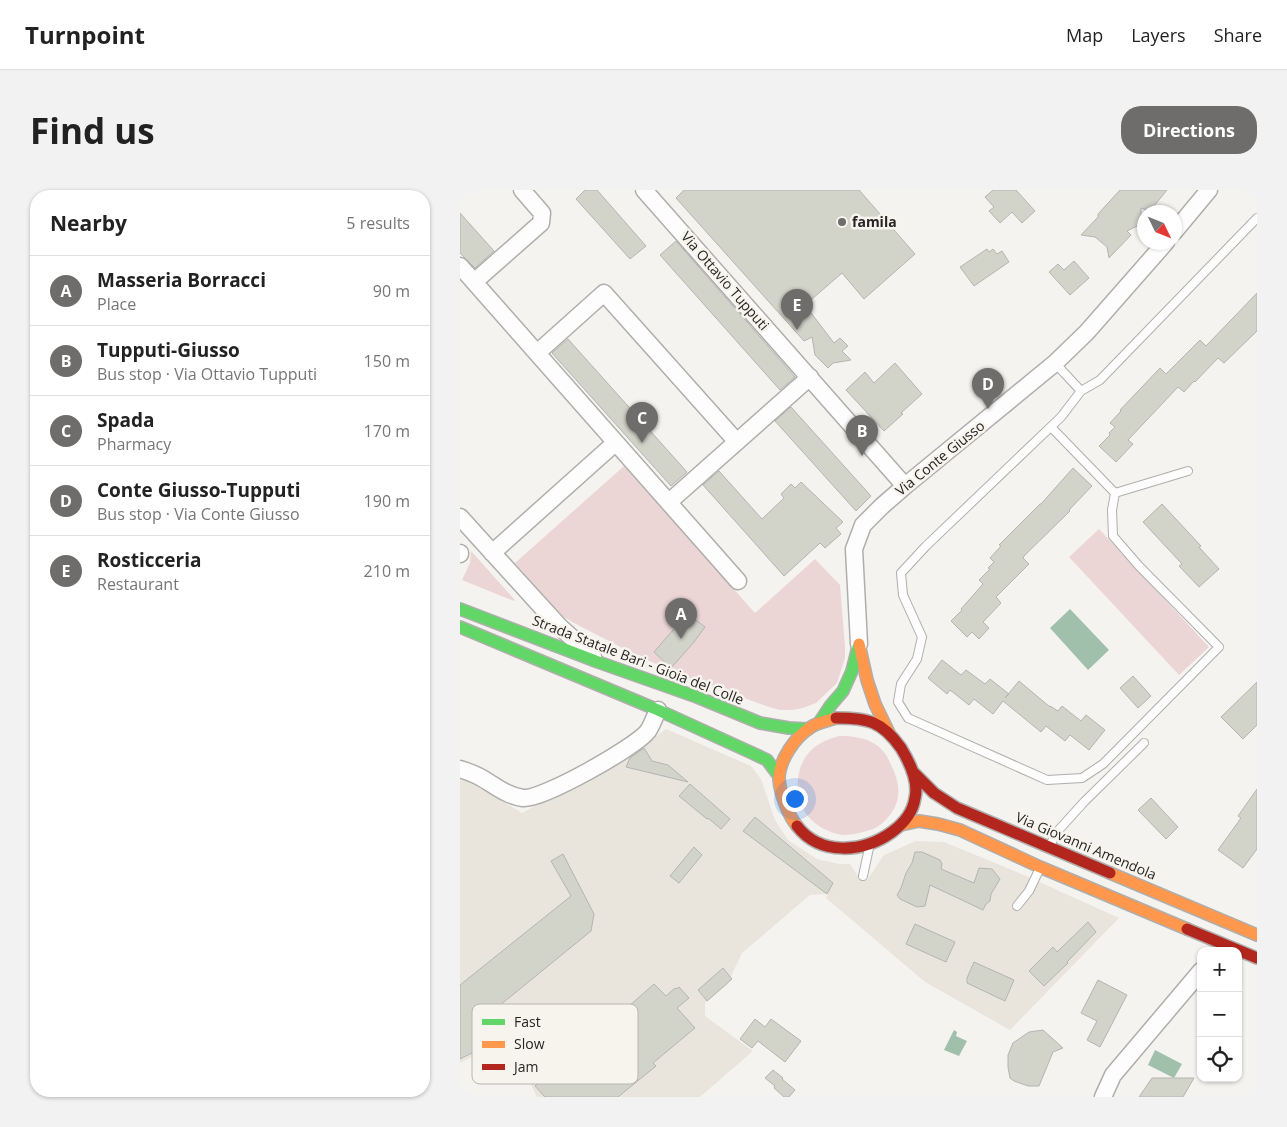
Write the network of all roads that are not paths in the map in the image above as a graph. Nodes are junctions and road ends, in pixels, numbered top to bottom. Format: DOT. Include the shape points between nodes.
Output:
graph roads {
  1 [pos="522,190"];
  2 [pos="644,190"];
  3 [pos="1209,190"];
  4 [pos="1257,218"];
  5 [pos="1182,222"];
  6 [pos="1159,250"];
  7 [pos="460,266"];
  8 [pos="474,282"];
  9 [pos="537,353"];
  10 [pos="1054,363"];
  11 [pos="810,377"];
  12 [pos="1081,391"];
  13 [pos="1051,427"];
  14 [pos="737,442"];
  15 [pos="615,443"];
  16 [pos="1188,471"];
  17 [pos="905,486"];
  18 [pos="1115,493"];
  19 [pos="668,502"];
  20 [pos="460,517"];
  21 [pos="492,553"];
  22 [pos="738,581"];
  23 [pos="460,609"];
  24 [pos="460,627"];
  25 [pos="859,644"];
  26 [pos="509,660"];
  27 [pos="598,662"];
  28 [pos="566,671"];
  29 [pos="658,710"];
  30 [pos="819,723"];
  31 [pos="808,729"];
  32 [pos="888,733"];
  33 [pos="1144,743"];
  34 [pos="460,769"];
  35 [pos="912,771"];
  36 [pos="779,776"];
  37 [pos="901,825"];
  38 [pos="870,844"];
  39 [pos="1045,857"];
  40 [pos="863,876"];
  41 [pos="1017,906"];
  42 [pos="1257,935"];
  43 [pos="1219,947"];
  44 [pos="1242,954"];
  45 [pos="1257,958"];
  46 [pos="1197,976"];
  47 [pos="1103,1097"];
  1 -- 8 [label="street" via="542,213 541,223"];
  2 -- 11 [label="street, Via Ottavio Tupputi"];
  3 -- 5 [label="street"];
  4 -- 12 [label="lane" via="1100,380"];
  6 -- 10 [label="street, Via Conte Giusso" via="1087,332"];
  7 -- 8 [label="street"];
  8 -- 9 [label="street"];
  9 -- 14 [label="street" via="604,293"];
  9 -- 15 [label="street"];
  10 -- 12 [label="lane"];
  10 -- 17 [label="street, Via Conte Giusso"];
  11 -- 14 [label="street"];
  11 -- 17 [label="street, Via Ottavio Tupputi"];
  12 -- 13 [label="lane"];
  13 -- 18 [label="lane"];
  13 -- 18 [label="lane" via="901,573 903,595 922,637 917,659 901,684 898,702 908,718 1047,780 1082,778 1103,764 1218,647 1113,536"];
  14 -- 19 [label="street"];
  15 -- 19 [label="street"];
  15 -- 21 [label="street"];
  16 -- 18 [label="lane"];
  17 -- 25 [label="street, Via Conte Giusso" via="863,525 854,549"];
  19 -- 22 [label="street"];
  20 -- 21 [label="street"];
  21 -- 27 [label="street" via="559,626"];
  23 -- 27 [label="main road, Strada Statale Bari - Gioia del Colle"];
  24 -- 28 [label="main road"];
  25 -- 30 [label="main road" via="843,691"];
  25 -- 32 [label="main road" via="867,680"];
  26 -- 28 [label="main road"];
  27 -- 31 [label="main road, Strada Statale Bari - Gioia del Colle" via="760,723"];
  28 -- 29 [label="main road"];
  29 -- 34 [label="street" via="648,731 625,750 543,793 524,798 510,794"];
  29 -- 36 [label="main road" via="767,760"];
  30 -- 31 [label="main road, Via Giovanni Amendola"];
  30 -- 32 [label="main road, Via Giovanni Amendola" via="836,718 854,718 872,722"];
  31 -- 36 [label="main road, Via Giovanni Amendola" via="784,758"];
  32 -- 35 [label="main road, Via Giovanni Amendola"];
  33 -- 39 [label="lane" via="1056,833"];
  35 -- 37 [label="main road, Via Giovanni Amendola" via="917,788 914,808"];
  35 -- 39 [label="main road, Via Giovanni Amendola" via="934,793 957,808"];
  36 -- 38 [label="main road, Via Giovanni Amendola" via="791,819 811,840 825,847 840,849"];
  37 -- 38 [label="main road, Via Giovanni Amendola"];
  37 -- 39 [label="main road, Via Giovanni Amendola" via="938,824"];
  38 -- 40 [label="lane"];
  39 -- 41 [label="lane" via="1029,891"];
  39 -- 42 [label="main road, Via Giovanni Amendola"];
  39 -- 43 [label="main road, Via Giovanni Amendola"];
  44 -- 45 [label="main road, Via Giovanni Amendola"];
  46 -- 47 [label="street" via="1113,1075"];
}
